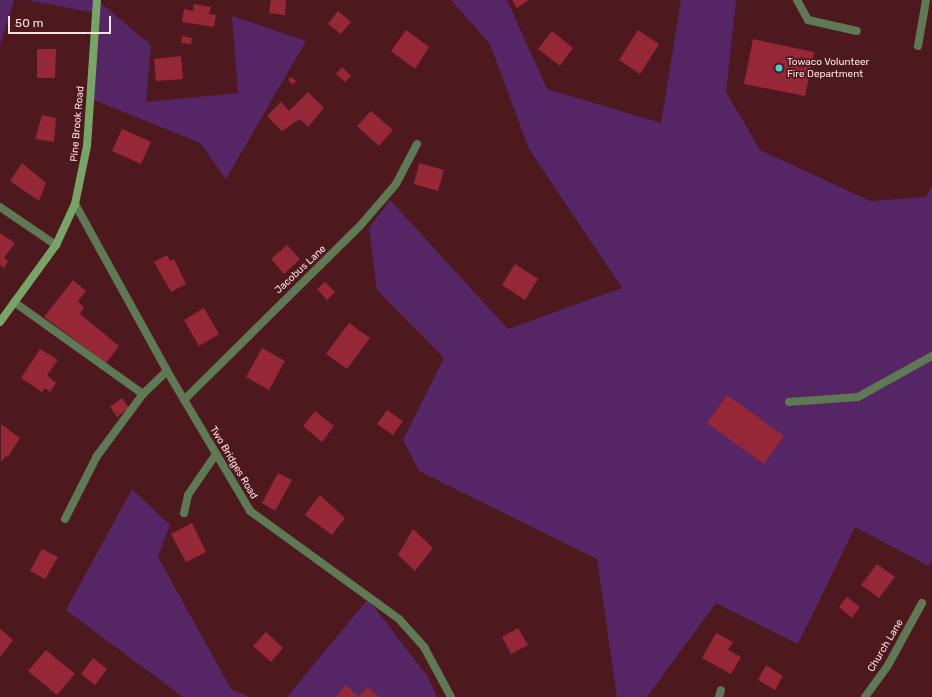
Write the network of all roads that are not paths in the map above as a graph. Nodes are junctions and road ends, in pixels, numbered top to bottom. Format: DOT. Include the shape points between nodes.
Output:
graph roads {
  1 [pos="96,0"];
  2 [pos="797,0"];
  3 [pos="926,0"];
  4 [pos="857,31"];
  5 [pos="918,46"];
  6 [pos="417,144"];
  7 [pos="75,204"];
  8 [pos="0,207"];
  9 [pos="56,245"];
  10 [pos="14,302"];
  11 [pos="0,322"];
  12 [pos="932,356"];
  13 [pos="167,371"];
  14 [pos="143,394"];
  15 [pos="184,400"];
  16 [pos="789,402"];
  17 [pos="216,454"];
  18 [pos="184,513"];
  19 [pos="65,519"];
  20 [pos="922,603"];
  21 [pos="451,697"];
  22 [pos="864,697"];
  1 -- 7 [label="street, Pine Brook Road" via="87,146"];
  2 -- 4 [label="street" via="808,20"];
  3 -- 5 [label="street"];
  6 -- 15 [label="street, Jacobus Lane" via="396,184 360,227"];
  7 -- 9 [label="street, Pine Brook Road"];
  7 -- 13 [label="street, Two Bridges Road"];
  8 -- 9 [label="street"];
  9 -- 10 [label="street, Pine Brook Road"];
  10 -- 11 [label="street, Pine Brook Road"];
  10 -- 14 [label="street"];
  12 -- 16 [label="street" via="858,397"];
  13 -- 14 [label="street"];
  13 -- 15 [label="street, Two Bridges Road"];
  14 -- 19 [label="street" via="97,456"];
  15 -- 17 [label="street, Two Bridges Road"];
  17 -- 18 [label="street" via="188,495"];
  17 -- 21 [label="street, Two Bridges Road" via="238,493 264,524 380,604 412,632"];
  20 -- 22 [label="street, Church Lane" via="887,666"];
}
